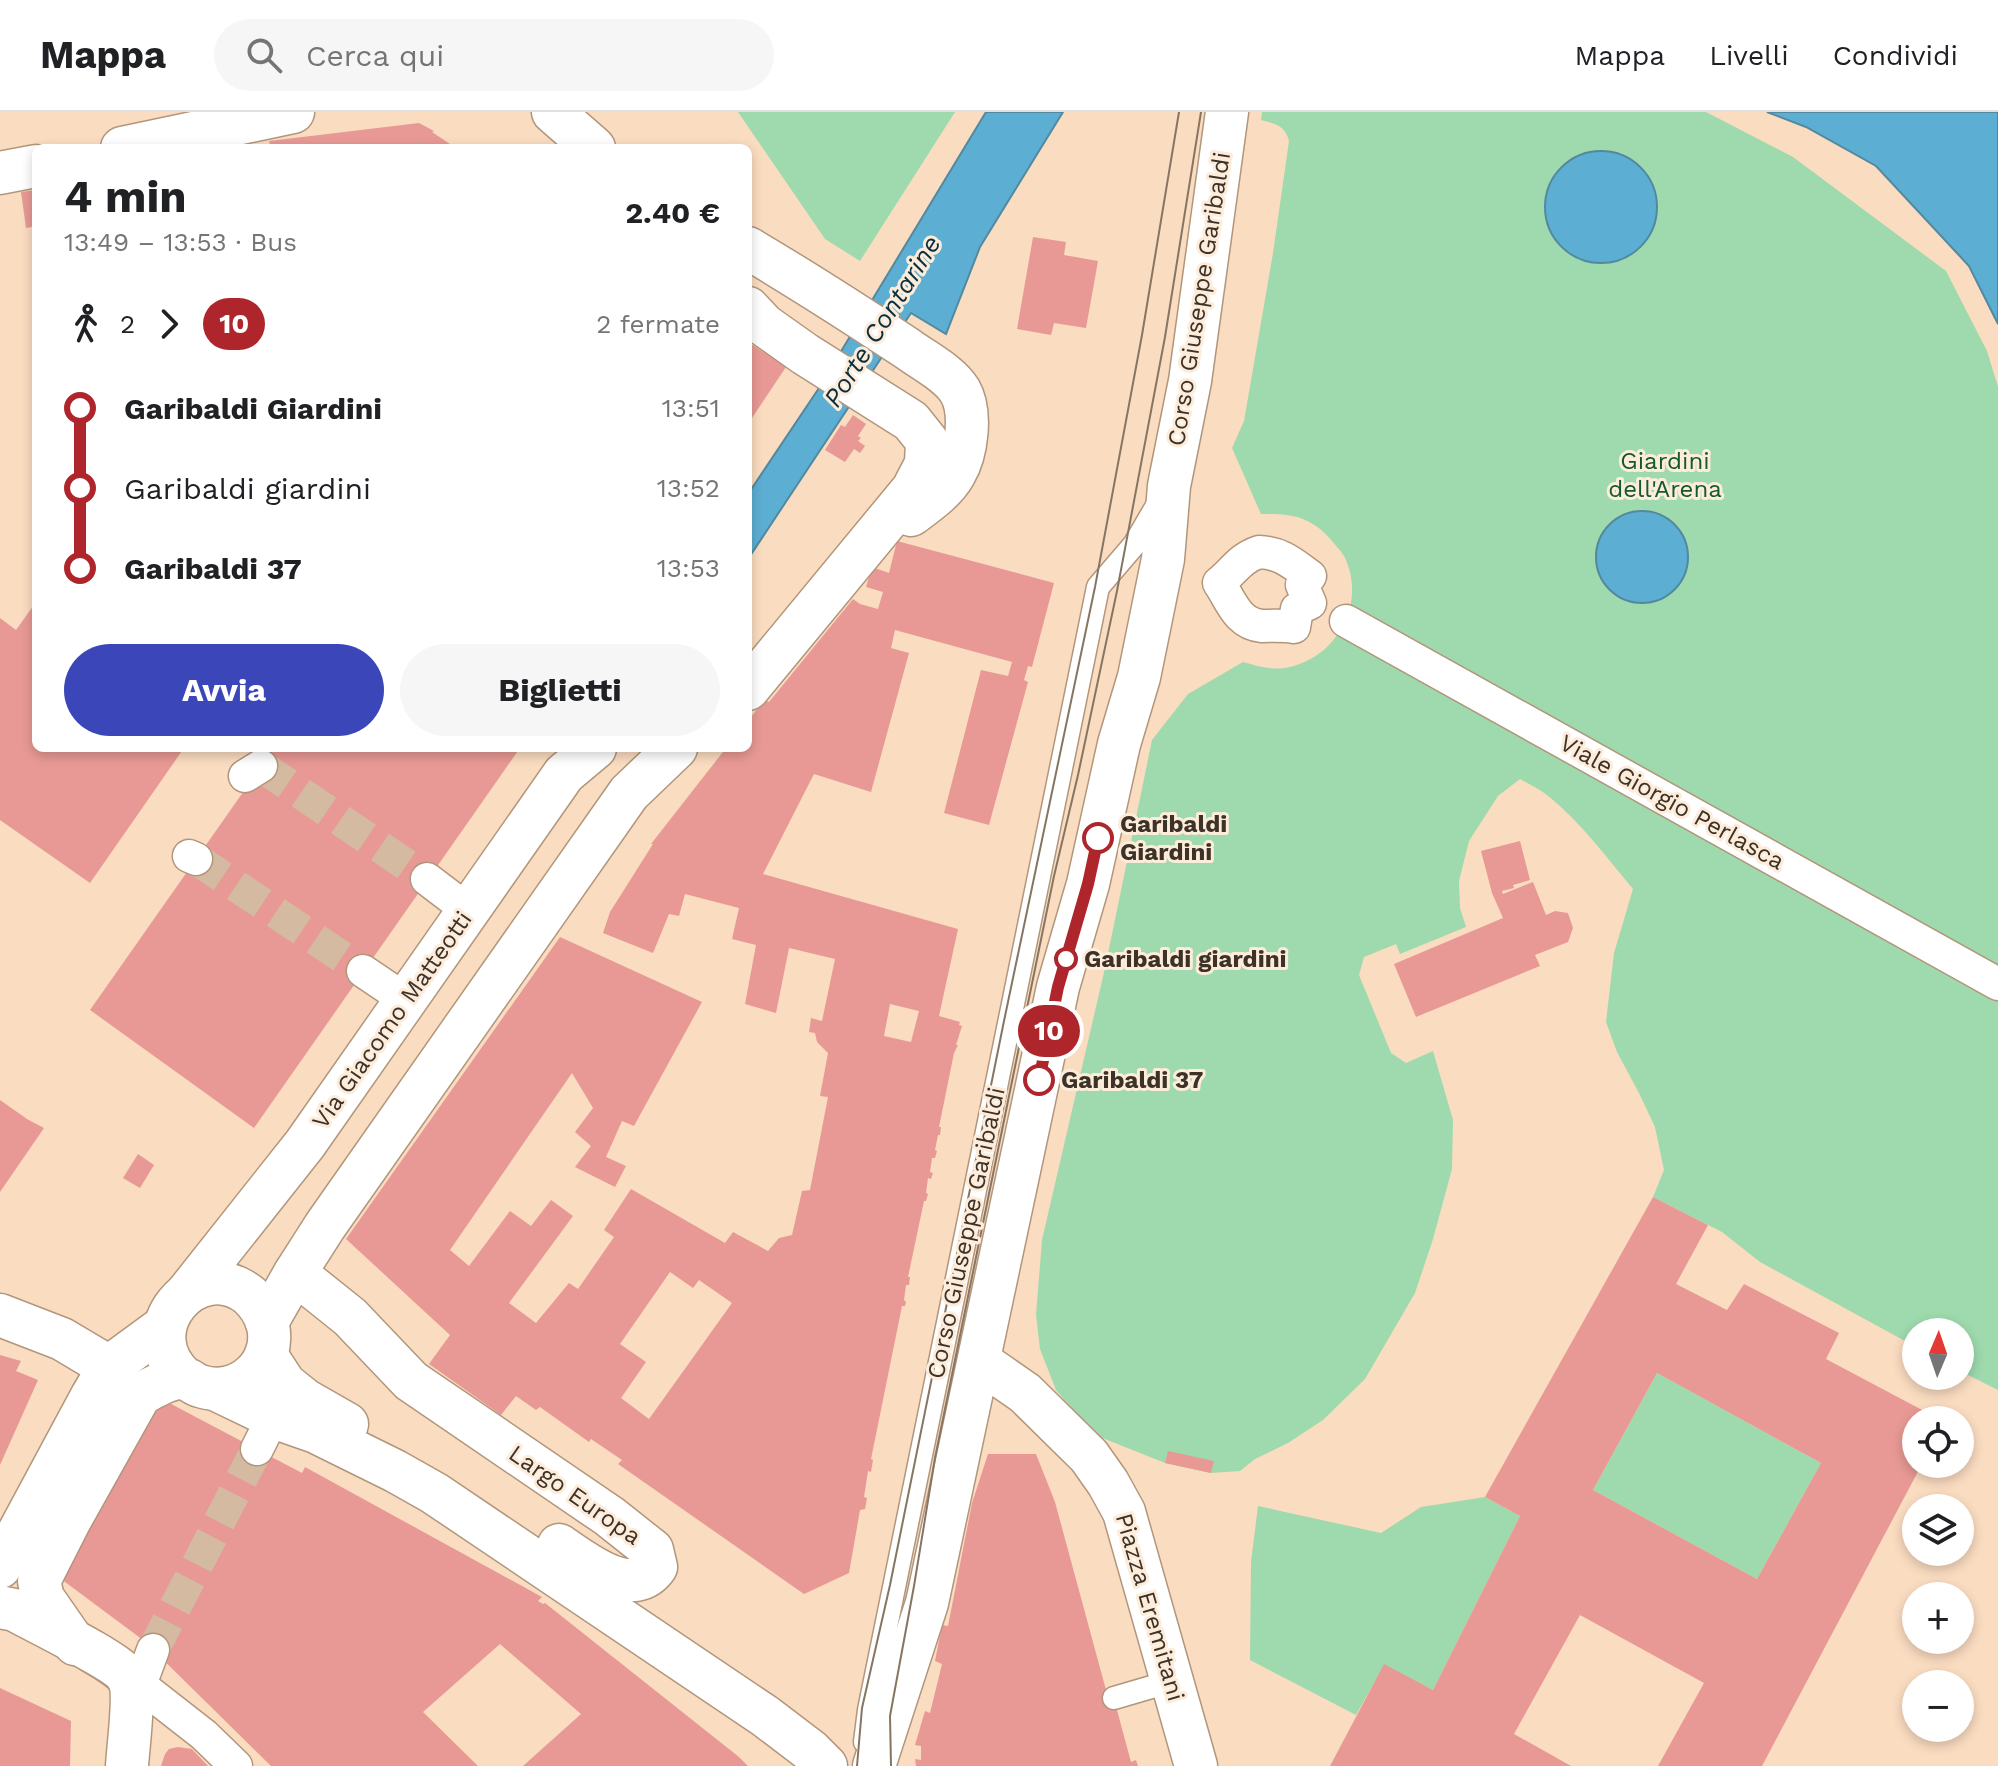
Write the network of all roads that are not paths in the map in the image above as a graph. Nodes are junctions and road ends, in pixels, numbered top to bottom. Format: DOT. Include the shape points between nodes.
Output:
graph roads {
  1 [pos="293,112"];
  2 [pos="553,112"];
  3 [pos="1227,113"];
  4 [pos="141,144"];
  5 [pos="589,144"];
  6 [pos="32,167"];
  7 [pos="0,173"];
  8 [pos="752,250"];
  9 [pos="752,312"];
  10 [pos="1169,486"];
  11 [pos="873,539"];
  12 [pos="1346,621"];
  13 [pos="752,684"];
  14 [pos="590,752"];
  15 [pos="672,752"];
  16 [pos="427,879"];
  17 [pos="469,911"];
  18 [pos="363,971"];
  19 [pos="1998,984"];
  20 [pos="406,1000"];
  21 [pos="295,1273"];
  22 [pos="176,1310"];
  23 [pos="0,1315"];
  24 [pos="267,1339"];
  25 [pos="979,1361"];
  26 [pos="109,1367"];
  27 [pos="199,1383"];
  28 [pos="434,1493"];
  29 [pos="0,1567"];
  30 [pos="0,1607"];
  31 [pos="75,1644"];
  32 [pos="141,1671"];
  33 [pos="1172,1681"];
  34 [pos="1114,1698"];
  35 [pos="127,1766"];
  36 [pos="236,1766"];
  37 [pos="826,1766"];
  38 [pos="862,1766"];
  39 [pos="874,1766"];
  40 [pos="1196,1766"];
  1 -- 4 [label="street"];
  2 -- 5 [label="street"];
  3 -- 10 [label="street, Corso Giuseppe Garibaldi" via="1190,381"];
  6 -- 7 [label="street"];
  8 -- 11 [label="street" via="847,308 961,392 967,418 965,446 955,474 907,519"];
  9 -- 11 [label="street" via="813,360 911,421 927,441 926,464 913,489"];
  10 -- 25 [label="street, Corso Giuseppe Garibaldi" via="1163,559 1139,677 1058,987"];
  10 -- 38 [label="lane, Corso Giuseppe Garibaldi" via="1134,545 1098,587 869,1710"];
  11 -- 13 [label="street"];
  12 -- 19 [label="street, Viale Giorgio Perlasca"];
  14 -- 17 [label="street, Via Giacomo Matteotti" via="564,774"];
  15 -- 21 [label="street" via="629,793"];
  16 -- 17 [label="street"];
  17 -- 20 [label="street, Via Giacomo Matteotti"];
  18 -- 20 [label="street"];
  20 -- 22 [label="street, Via Giacomo Matteotti" via="305,1144"];
  21 -- 24 [label="street"];
  21 -- 28 [label="street, Largo Europa" via="350,1317 411,1381 652,1550 656,1567 650,1575 622,1580 594,1569 510,1513 470,1497"];
  22 -- 24 [label="street, Via Giacomo Matteotti" via="202,1286 235,1287 255,1301"];
  22 -- 26 [label="street, Via Giacomo Matteotti"];
  22 -- 27 [label="street" via="166,1351 173,1366"];
  23 -- 26 [label="street" via="62,1339"];
  24 -- 27 [label="street" via="258,1369 246,1380 231,1387"];
  24 -- 28 [label="street, Via Giacomo Matteotti" via="285,1384 413,1466"];
  25 -- 33 [label="street, Piazza Eremitani" via="1025,1393 1089,1456 1108,1483 1124,1512"];
  25 -- 39 [label="street, Corso Giuseppe Garibaldi" via="927,1603"];
  26 -- 29 [label="street, Via Giacomo Matteotti"];
  27 -- 28 [label="street, Largo Europa" via="265,1433 316,1432"];
  27 -- 31 [label="street" via="155,1385 140,1395 39,1581 43,1598"];
  28 -- 37 [label="street, Largo Europa" via="765,1716"];
  30 -- 31 [label="street"];
  31 -- 32 [label="street"];
  32 -- 35 [label="street" via="131,1699"];
  32 -- 36 [label="street"];
  33 -- 34 [label="lane"];
  33 -- 40 [label="street, Piazza Eremitani"];
}
